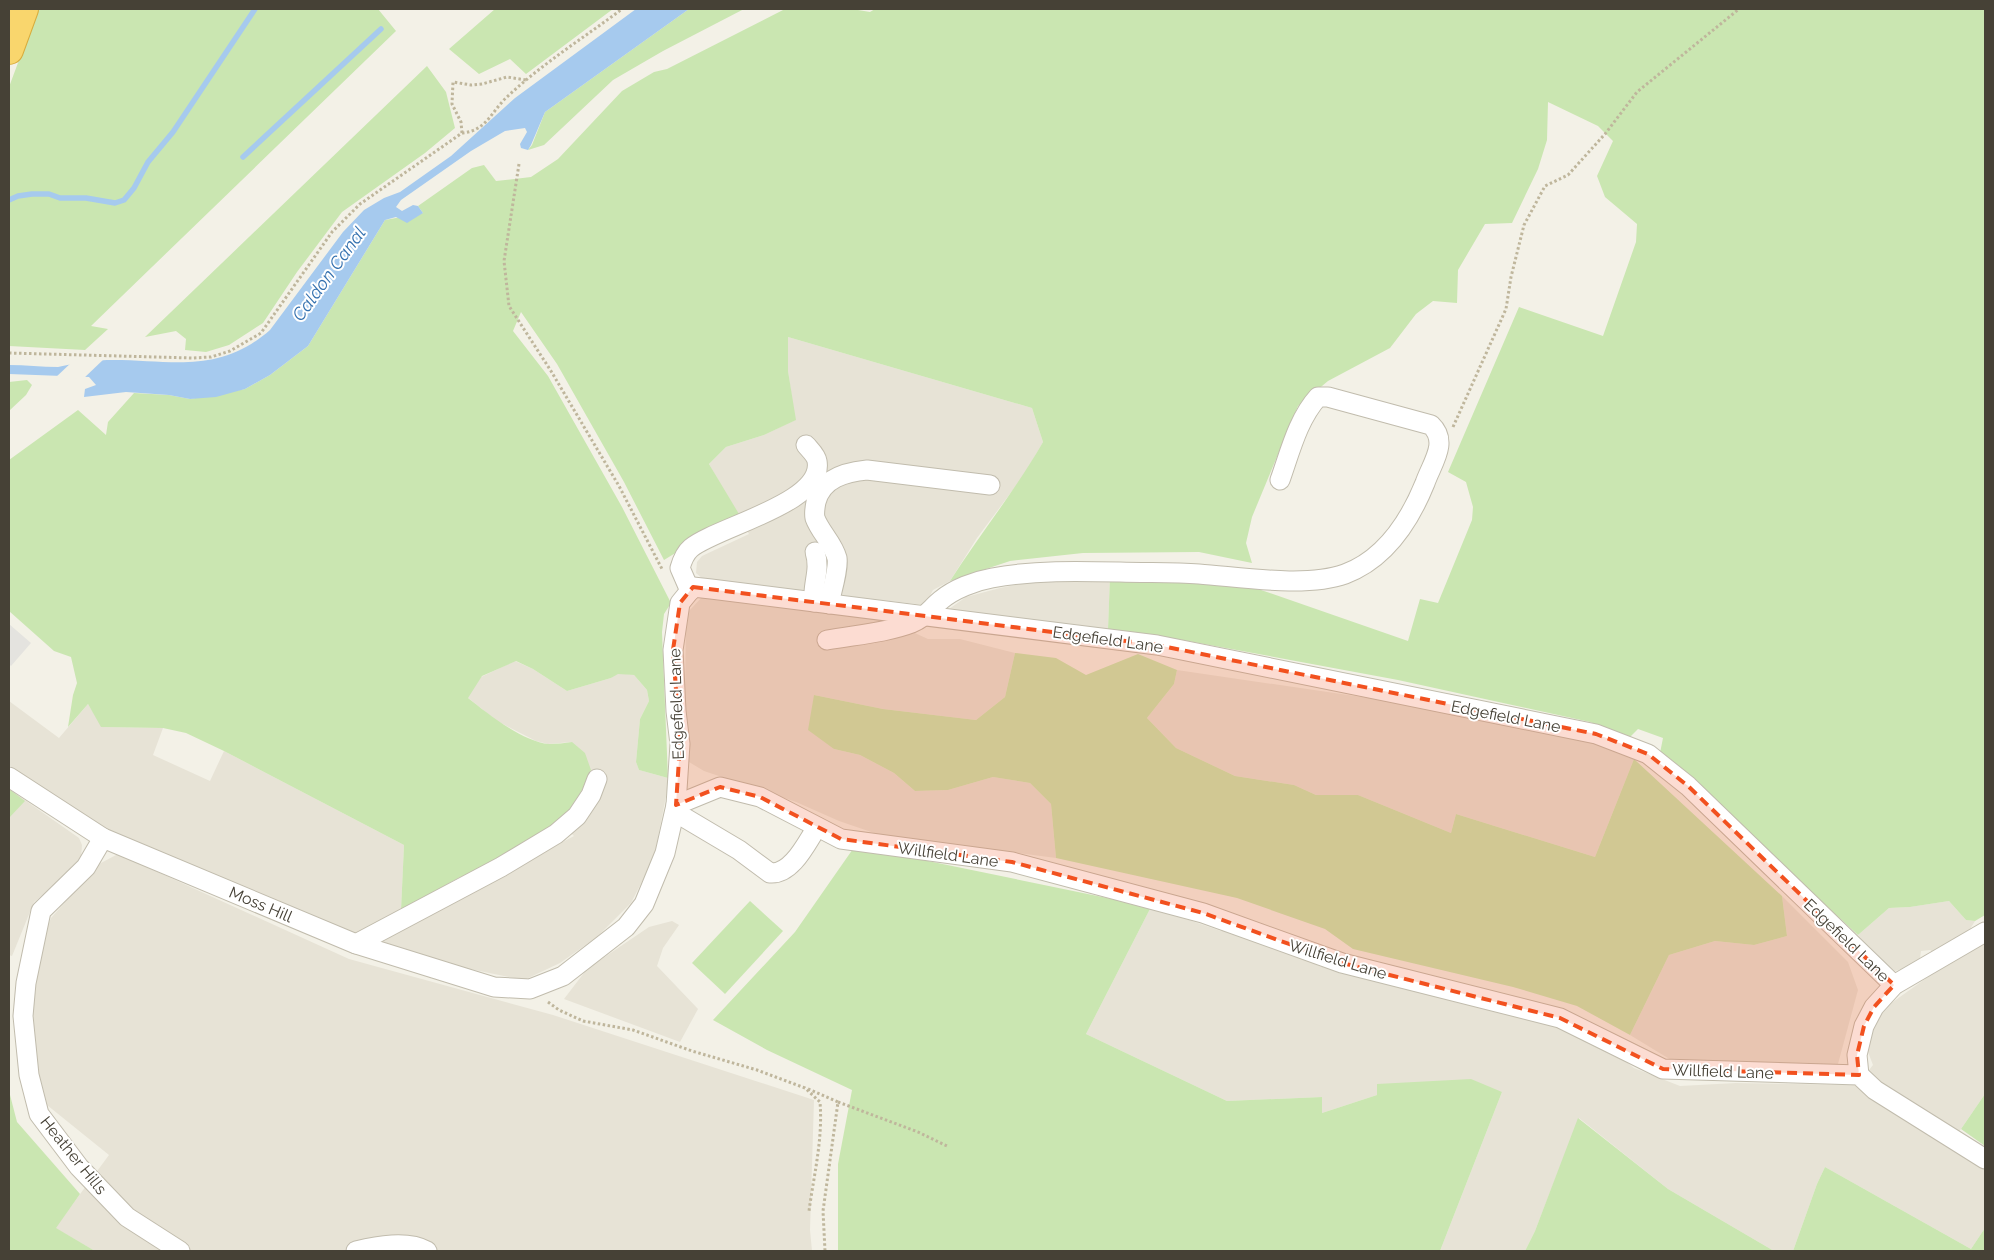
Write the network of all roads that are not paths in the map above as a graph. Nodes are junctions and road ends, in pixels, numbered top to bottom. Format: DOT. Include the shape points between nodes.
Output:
graph roads {
  1 [pos="24,9"];
  2 [pos="9,50"];
  3 [pos="806,445"];
  4 [pos="1280,480"];
  5 [pos="990,485"];
  6 [pos="815,552"];
  7 [pos="690,591"];
  8 [pos="822,603"];
  9 [pos="926,616"];
  10 [pos="827,640"];
  11 [pos="9,777"];
  12 [pos="597,779"];
  13 [pos="676,808"];
  14 [pos="817,827"];
  15 [pos="103,838"];
  16 [pos="1985,932"];
  17 [pos="356,944"];
  18 [pos="1894,985"];
  19 [pos="530,989"];
  20 [pos="1859,1075"];
  21 [pos="1985,1158"];
  22 [pos="180,1251"];
  23 [pos="356,1251"];
  24 [pos="428,1251"];
  1 -- 2 [label="highway"];
  3 -- 7 [label="street" via="817,460 817,472 812,483 781,505 690,548 680,568"];
  4 -- 9 [label="street" via="1303,419 1318,397 1431,425 1438,432 1440,444 1417,501 1396,536 1368,562 1346,574 1299,581 1190,574 1047,571 990,578 953,591"];
  5 -- 8 [label="street" via="867,470 851,471 831,480 817,498 814,509 815,517 838,560"];
  6 -- 8 [label="street" via="818,569 813,590"];
  7 -- 8 [label="street, Edgefield Lane" via="693,587"];
  7 -- 13 [label="street, Edgefield Lane" via="680,603 673,650 680,744"];
  8 -- 9 [label="street, Edgefield Lane"];
  9 -- 10 [label="street" via="897,627"];
  9 -- 18 [label="street, Edgefield Lane" via="1157,645 1596,734 1648,754 1688,786"];
  11 -- 15 [label="street, Moss Hill"];
  12 -- 17 [label="street" via="577,816 556,834"];
  13 -- 14 [label="street, Willfield Lane" via="720,788 760,798"];
  13 -- 14 [label="street" via="770,873 777,874 797,857"];
  13 -- 19 [label="street, Edgefield Lane" via="665,853 644,904 626,927 563,976"];
  14 -- 20 [label="street, Willfield Lane" via="841,839 1012,862 1203,914 1342,963 1560,1018 1663,1069"];
  15 -- 17 [label="street, Moss Hill"];
  15 -- 22 [label="street, Heather Hills" via="86,867 41,911 22,1016 29,1075 39,1114 79,1167 127,1217"];
  16 -- 18 [label="street"];
  17 -- 19 [label="street, Moss Hill" via="494,987"];
  18 -- 20 [label="street" via="1874,1007 1864,1026 1856,1055"];
  20 -- 21 [label="street" via="1875,1090"];
  23 -- 24 [label="street" via="380,1245 420,1247"];
}
